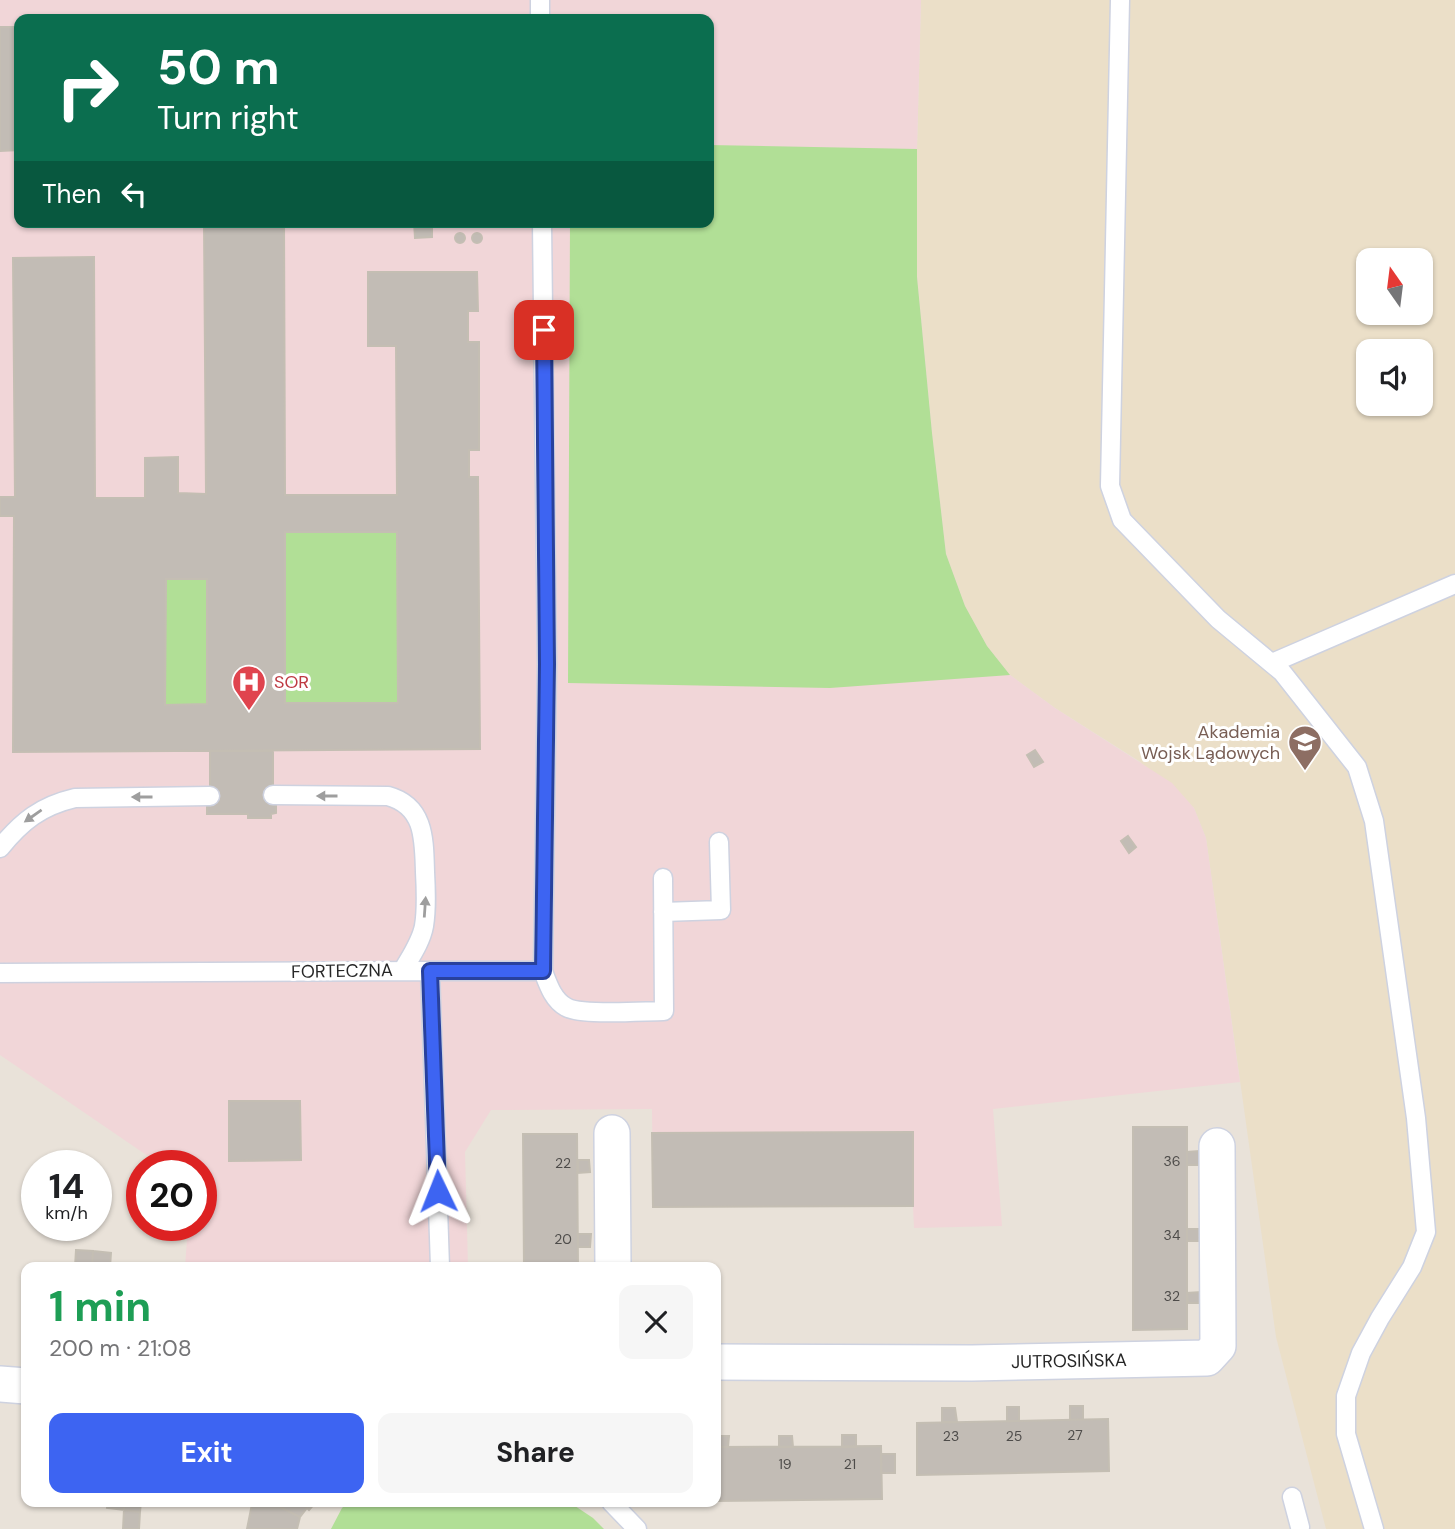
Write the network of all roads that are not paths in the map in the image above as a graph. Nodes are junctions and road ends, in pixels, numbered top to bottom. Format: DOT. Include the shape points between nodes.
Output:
graph roads {
  1 [pos="1120,0"];
  2 [pos="542,228"];
  3 [pos="1455,584"];
  4 [pos="1272,663"];
  5 [pos="273,795"];
  6 [pos="210,796"];
  7 [pos="719,842"];
  8 [pos="0,848"];
  9 [pos="663,878"];
  10 [pos="663,912"];
  11 [pos="403,970"];
  12 [pos="430,971"];
  13 [pos="543,971"];
  14 [pos="0,973"];
  15 [pos="611,1133"];
  16 [pos="1217,1146"];
  17 [pos="440,1262"];
  18 [pos="613,1262"];
  19 [pos="721,1362"];
  20 [pos="0,1384"];
  21 [pos="21,1386"];
  22 [pos="1292,1497"];
  23 [pos="616,1507"];
  24 [pos="1298,1528"];
  25 [pos="637,1529"];
  26 [pos="1374,1529"];
  1 -- 4 [label="lane" via="1110,485 1122,520 1218,619"];
  2 -- 13 [label="lane" via="547,664"];
  3 -- 4 [label="lane"];
  4 -- 26 [label="lane" via="1357,767 1374,821 1416,1118 1426,1232 1412,1267 1361,1353 1346,1396 1346,1434"];
  11 -- 5 [label="lane, one-way" via="424,928 426,901 422,827 413,812 405,802 388,796"];
  6 -- 8 [label="lane, one-way" via="75,797 34,814"];
  7 -- 10 [label="lane" via="721,910"];
  9 -- 10 [label="lane"];
  10 -- 13 [label="lane" via="664,1011 566,1008 552,994"];
  11 -- 12 [label="lane, FORTECZNA"];
  11 -- 14 [label="lane, FORTECZNA"];
  12 -- 13 [label="lane, FORTECZNA"];
  12 -- 17 [label="lane"];
  15 -- 18 [label="street"];
  16 -- 19 [label="street, JUTROSIŃSKA" via="1217,1346 1207,1358"];
  20 -- 21 [label="street"];
  22 -- 24 [label="lane"];
  23 -- 25 [label="lane"];
}
